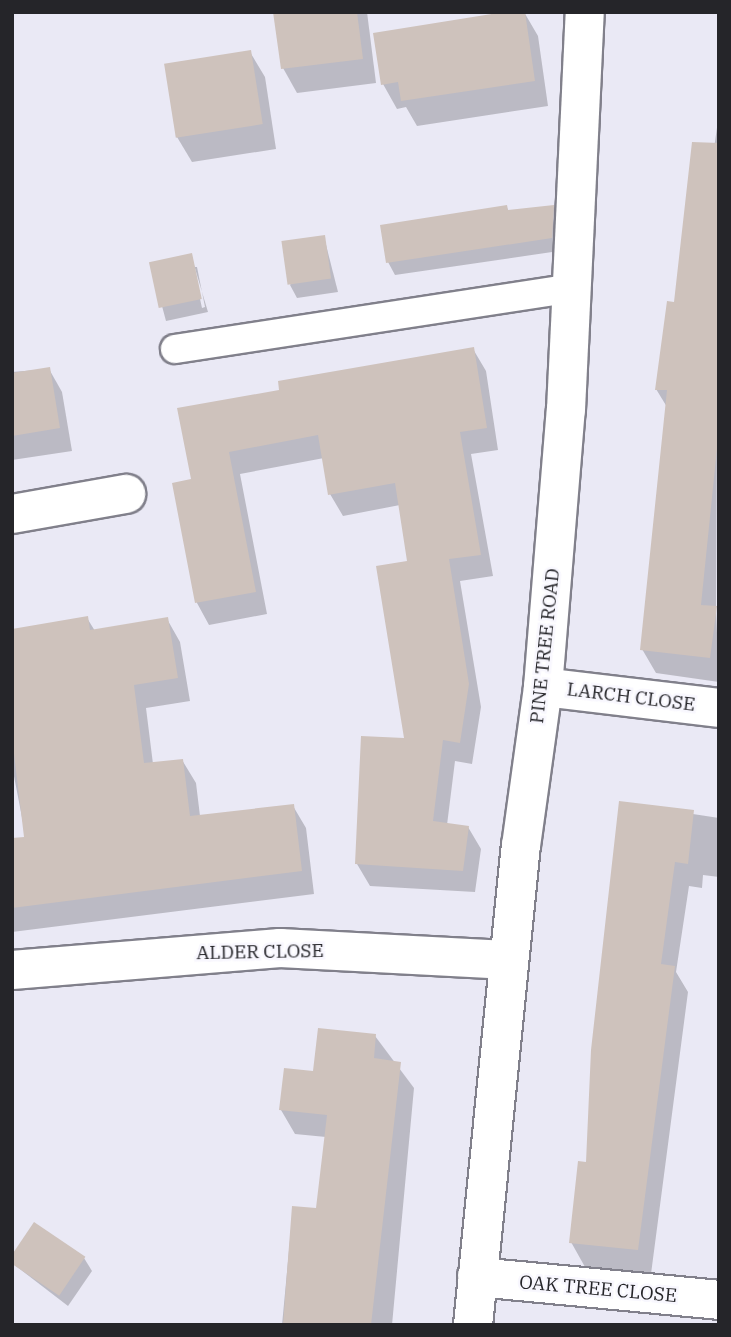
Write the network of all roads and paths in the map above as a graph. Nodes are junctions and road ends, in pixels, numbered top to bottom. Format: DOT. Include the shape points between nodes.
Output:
graph roads {
  1 [pos="585,12"];
  2 [pos="573,288"];
  3 [pos="175,349"];
  4 [pos="126,494"];
  5 [pos="12,514"];
  6 [pos="543,687"];
  7 [pos="719,708"];
  8 [pos="508,960"];
  9 [pos="12,970"];
  10 [pos="477,1277"];
  11 [pos="719,1300"];
  12 [pos="472,1325"];
  1 -- 2 [label="street, PINE TREE ROAD"];
  2 -- 3 [label="lane"];
  2 -- 6 [label="street, PINE TREE ROAD"];
  4 -- 5 [label="street"];
  6 -- 7 [label="street, LARCH CLOSE"];
  6 -- 8 [label="street, PINE TREE ROAD"];
  8 -- 9 [label="street, ALDER CLOSE" via="280,948"];
  8 -- 10 [label="street, PINE TREE ROAD"];
  10 -- 11 [label="street, OAK TREE CLOSE"];
  10 -- 12 [label="street, PINE TREE ROAD"];
}
